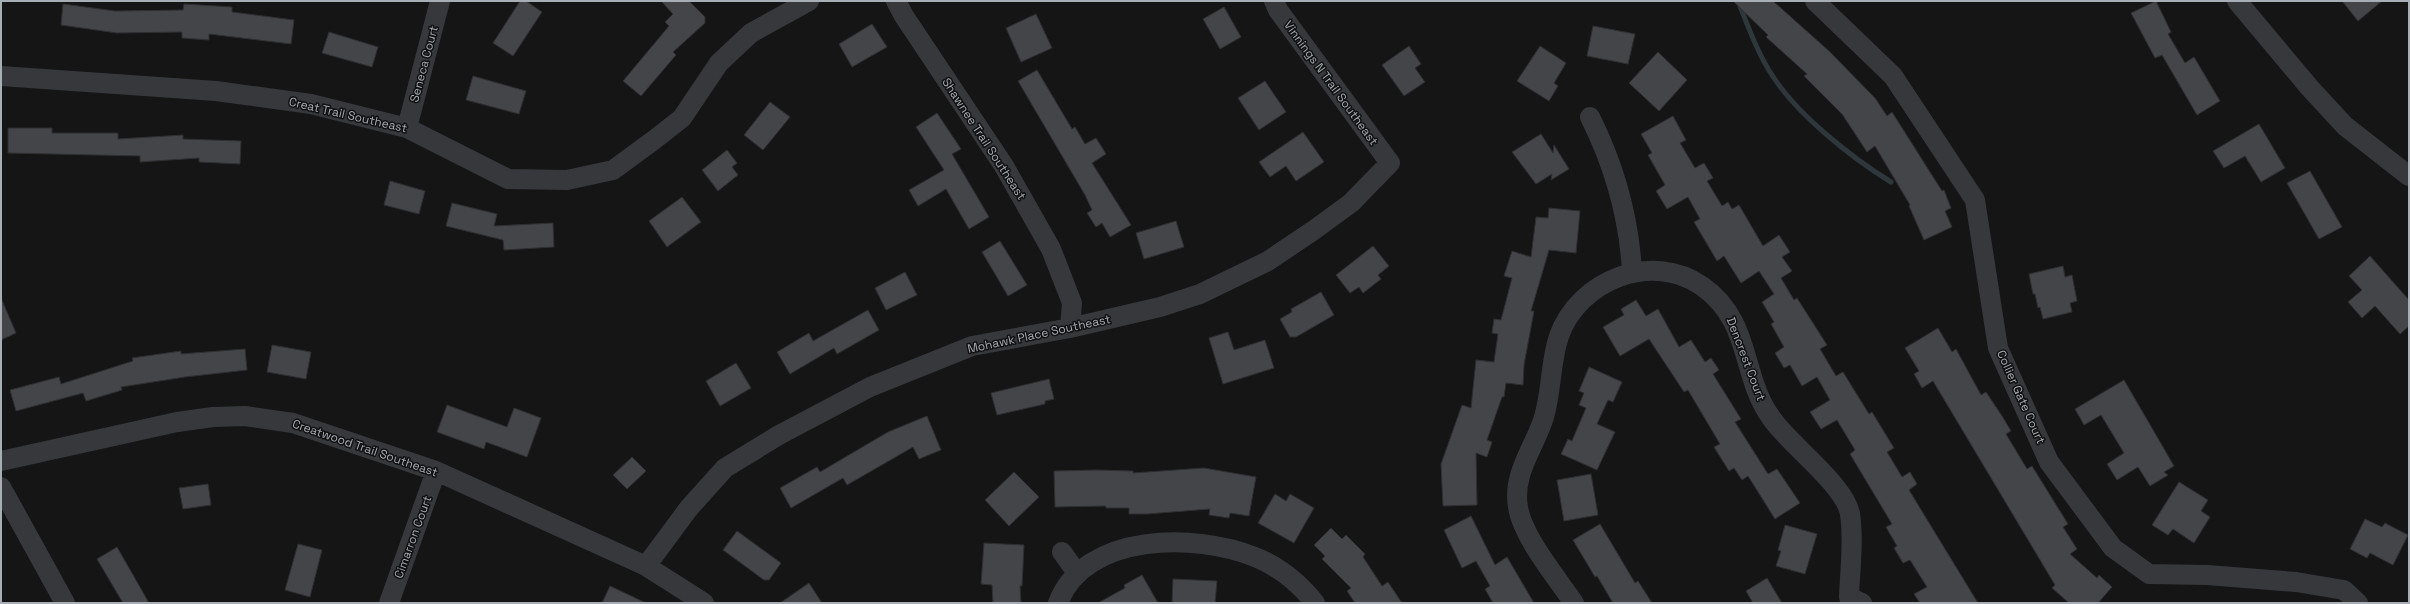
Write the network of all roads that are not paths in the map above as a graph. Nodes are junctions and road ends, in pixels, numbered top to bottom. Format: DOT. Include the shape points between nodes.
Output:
graph roads {
  1 [pos="440,1"];
  2 [pos="809,1"];
  3 [pos="896,1"];
  4 [pos="1274,1"];
  5 [pos="1815,1"];
  6 [pos="2237,1"];
  7 [pos="1,76"];
  8 [pos="1590,117"];
  9 [pos="407,128"];
  10 [pos="1390,163"];
  11 [pos="2409,176"];
  12 [pos="1632,272"];
  13 [pos="1070,328"];
  14 [pos="1,461"];
  15 [pos="436,471"];
  16 [pos="1,487"];
  17 [pos="1062,552"];
  18 [pos="646,566"];
  19 [pos="1077,573"];
  20 [pos="1850,601"];
  21 [pos="65,603"];
  22 [pos="389,603"];
  23 [pos="704,603"];
  24 [pos="1058,603"];
  25 [pos="1315,603"];
  26 [pos="1574,603"];
  27 [pos="2358,603"];
  1 -- 9 [label="street, Seneca Court"];
  2 -- 9 [label="street, Creat Trail Southeast" via="751,33 719,63 682,118 614,170 567,180 508,179"];
  3 -- 13 [label="street, Shawnee Trail Southeast" via="1004,166 1051,249 1072,303"];
  4 -- 10 [label="street, Vinnings N Trail Southeast"];
  5 -- 27 [label="street, Collier Gate Court" via="1893,76 1975,200 1998,348 2049,462 2113,548 2149,574 2207,575 2296,582 2344,590"];
  6 -- 11 [label="street" via="2309,87 2346,126"];
  7 -- 9 [label="street, Creat Trail Southeast" via="216,91 311,104"];
  8 -- 12 [label="street" via="1605,146 1625,209"];
  10 -- 13 [label="street, Mohawk Place Southeast" via="1351,203 1268,262 1200,294 1160,307"];
  12 -- 20 [label="street, Dencrest Court" via="1656,271 1678,275 1702,286 1727,309 1740,337 1757,391 1771,419 1839,492 1850,512"];
  12 -- 26 [label="street, Dencrest Court" via="1612,279 1592,292 1574,309 1560,334 1552,361 1544,418 1524,462 1518,487 1518,507 1526,530"];
  13 -- 18 [label="street, Mohawk Place Southeast" via="972,346 870,387 779,435 725,468 689,508"];
  14 -- 15 [label="street, Creatwood Trail Southeast" via="177,422 245,416 293,423"];
  15 -- 18 [label="street, Creatwood Trail Southeast"];
  15 -- 22 [label="street, Cimarron Court"];
  16 -- 21 [label="street"];
  17 -- 19 [label="street"];
  18 -- 23 [label="street, Creatwood Trail Southeast"];
  19 -- 24 [label="street" via="1061,594"];
  19 -- 25 [label="street" via="1098,559 1124,548 1146,544 1191,543 1256,557 1299,583"];
}
